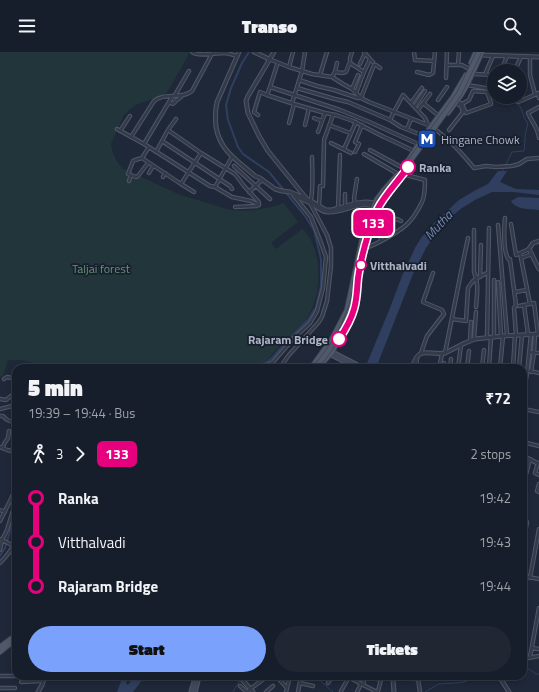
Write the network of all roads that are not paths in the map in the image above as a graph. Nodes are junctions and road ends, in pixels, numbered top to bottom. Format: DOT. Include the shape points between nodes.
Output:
graph roads {
  1 [pos="192,52"];
  2 [pos="239,52"];
  3 [pos="254,52"];
  4 [pos="274,52"];
  5 [pos="292,52"];
  6 [pos="305,52"];
  7 [pos="327,52"];
  8 [pos="352,52"];
  9 [pos="414,52"];
  10 [pos="435,52"];
  11 [pos="447,52"];
  12 [pos="459,52"];
  13 [pos="213,53"];
  14 [pos="223,53"];
  15 [pos="364,53"];
  16 [pos="479,53"];
  17 [pos="237,56"];
  18 [pos="493,56"];
  19 [pos="507,56"];
  20 [pos="521,57"];
  21 [pos="530,57"];
  22 [pos="539,57"];
  23 [pos="370,58"];
  24 [pos="269,59"];
  25 [pos="434,61"];
  26 [pos="373,62"];
  27 [pos="337,63"];
  28 [pos="350,63"];
  29 [pos="360,64"];
  30 [pos="504,64"];
  31 [pos="518,64"];
  32 [pos="277,65"];
  33 [pos="447,65"];
  34 [pos="458,65"];
  35 [pos="289,67"];
  36 [pos="380,68"];
  37 [pos="469,69"];
  38 [pos="189,71"];
  39 [pos="302,71"];
  40 [pos="335,72"];
  41 [pos="364,72"];
  42 [pos="417,72"];
  43 [pos="486,72"];
  44 [pos="472,73"];
  45 [pos="320,75"];
  46 [pos="487,75"];
  47 [pos="358,76"];
  48 [pos="332,77"];
  49 [pos="446,78"];
  50 [pos="299,80"];
  51 [pos="467,85"];
  52 [pos="270,87"];
  53 [pos="447,87"];
  54 [pos="297,88"];
  55 [pos="422,88"];
  56 [pos="487,88"];
  57 [pos="352,89"];
  58 [pos="425,91"];
  59 [pos="356,93"];
  60 [pos="430,94"];
  61 [pos="537,94"];
  62 [pos="266,95"];
  63 [pos="294,95"];
  64 [pos="174,96"];
  65 [pos="181,97"];
  66 [pos="361,98"];
  67 [pos="527,98"];
  68 [pos="539,98"];
  69 [pos="438,100"];
  70 [pos="169,102"];
  71 [pos="456,102"];
  72 [pos="411,103"];
  73 [pos="423,103"];
  74 [pos="293,104"];
  75 [pos="462,104"];
  76 [pos="415,106"];
  77 [pos="539,107"];
  78 [pos="309,108"];
  79 [pos="418,110"];
  80 [pos="325,112"];
  81 [pos="394,112"];
  82 [pos="333,114"];
  83 [pos="258,115"];
  84 [pos="130,116"];
  85 [pos="439,116"];
  86 [pos="314,118"];
  87 [pos="176,119"];
  88 [pos="411,119"];
  89 [pos="390,120"];
  90 [pos="322,121"];
  91 [pos="356,122"];
  92 [pos="289,123"];
  93 [pos="329,125"];
  94 [pos="362,125"];
  95 [pos="304,126"];
  96 [pos="431,127"];
  97 [pos="117,129"];
  98 [pos="407,129"];
  99 [pos="168,130"];
  100 [pos="449,130"];
  101 [pos="120,131"];
  102 [pos="318,132"];
  103 [pos="350,133"];
  104 [pos="424,136"];
  105 [pos="131,137"];
  106 [pos="539,138"];
  107 [pos="162,141"];
  108 [pos="331,143"];
  109 [pos="144,144"];
  110 [pos="419,144"];
  111 [pos="149,147"];
  112 [pos="344,149"];
  113 [pos="370,150"];
  114 [pos="414,151"];
  115 [pos="156,152"];
  116 [pos="355,152"];
  117 [pos="201,153"];
  118 [pos="351,153"];
  119 [pos="364,154"];
  120 [pos="340,155"];
  121 [pos="232,157"];
  122 [pos="312,157"];
  123 [pos="142,158"];
  124 [pos="539,158"];
  125 [pos="148,162"];
  126 [pos="195,162"];
  127 [pos="153,166"];
  128 [pos="234,166"];
  129 [pos="226,168"];
  130 [pos="403,170"];
  131 [pos="188,172"];
  132 [pos="240,172"];
  133 [pos="149,173"];
  134 [pos="165,173"];
  135 [pos="236,174"];
  136 [pos="398,174"];
  137 [pos="131,175"];
  138 [pos="163,177"];
  139 [pos="220,179"];
  140 [pos="259,179"];
  141 [pos="357,179"];
  142 [pos="129,181"];
  143 [pos="181,184"];
  144 [pos="256,185"];
  145 [pos="215,187"];
  146 [pos="232,189"];
  147 [pos="194,192"];
  148 [pos="249,192"];
  149 [pos="290,193"];
  150 [pos="345,194"];
  151 [pos="386,195"];
  152 [pos="294,196"];
  153 [pos="306,198"];
  154 [pos="270,199"];
  155 [pos="310,202"];
  156 [pos="375,203"];
  157 [pos="259,204"];
  158 [pos="355,204"];
  159 [pos="235,207"];
  160 [pos="320,208"];
  161 [pos="345,208"];
  162 [pos="338,209"];
  163 [pos="375,209"];
  164 [pos="316,213"];
  165 [pos="379,216"];
  166 [pos="505,218"];
  167 [pos="387,220"];
  168 [pos="401,221"];
  169 [pos="380,222"];
  170 [pos="511,224"];
  171 [pos="498,225"];
  172 [pos="389,228"];
  173 [pos="489,228"];
  174 [pos="474,230"];
  175 [pos="390,236"];
  176 [pos="385,238"];
  177 [pos="468,238"];
  178 [pos="381,241"];
  179 [pos="539,241"];
  180 [pos="481,245"];
  181 [pos="365,248"];
  182 [pos="529,249"];
  183 [pos="520,253"];
  184 [pos="532,254"];
  185 [pos="521,258"];
  186 [pos="539,269"];
  187 [pos="433,273"];
  188 [pos="487,273"];
  189 [pos="479,277"];
  190 [pos="494,280"];
  191 [pos="356,282"];
  192 [pos="498,282"];
  193 [pos="527,290"];
  194 [pos="515,292"];
  195 [pos="353,293"];
  196 [pos="530,304"];
  197 [pos="524,305"];
  198 [pos="519,306"];
  199 [pos="476,307"];
  200 [pos="476,312"];
  201 [pos="452,319"];
  202 [pos="471,322"];
  203 [pos="522,334"];
  204 [pos="534,334"];
  205 [pos="507,335"];
  206 [pos="516,335"];
  207 [pos="502,336"];
  208 [pos="491,337"];
  209 [pos="472,340"];
  210 [pos="461,345"];
  211 [pos="325,350"];
  212 [pos="484,350"];
  213 [pos="469,351"];
  214 [pos="529,352"];
  215 [pos="331,353"];
  216 [pos="422,353"];
  217 [pos="444,353"];
  218 [pos="534,353"];
  219 [pos="539,353"];
  220 [pos="451,359"];
  221 [pos="346,360"];
  222 [pos="270,364"];
  223 [pos="283,364"];
  224 [pos="314,364"];
  225 [pos="320,364"];
  226 [pos="321,364"];
  227 [pos="352,364"];
  228 [pos="354,364"];
  229 [pos="415,364"];
  230 [pos="440,364"];
  231 [pos="450,364"];
  232 [pos="459,364"];
  233 [pos="467,364"];
  234 [pos="482,364"];
  235 [pos="489,364"];
  236 [pos="500,364"];
  237 [pos="513,364"];
  238 [pos="519,364"];
  239 [pos="529,371"];
  240 [pos="539,373"];
  241 [pos="12,378"];
  242 [pos="527,378"];
  243 [pos="4,379"];
  244 [pos="12,396"];
  245 [pos="0,399"];
  246 [pos="12,406"];
  247 [pos="0,410"];
  248 [pos="527,410"];
  249 [pos="539,412"];
  250 [pos="0,416"];
  251 [pos="12,421"];
  252 [pos="9,431"];
  253 [pos="527,443"];
  254 [pos="539,446"];
  255 [pos="1,448"];
  256 [pos="12,451"];
  257 [pos="527,458"];
  258 [pos="530,459"];
  259 [pos="538,464"];
  260 [pos="527,470"];
  261 [pos="539,475"];
  262 [pos="539,484"];
  263 [pos="539,492"];
  264 [pos="12,498"];
  265 [pos="0,510"];
  266 [pos="5,512"];
  267 [pos="12,513"];
  268 [pos="0,521"];
  269 [pos="539,529"];
  270 [pos="2,540"];
  271 [pos="12,545"];
  272 [pos="12,549"];
  273 [pos="0,550"];
  274 [pos="0,563"];
  275 [pos="527,577"];
  276 [pos="530,578"];
  277 [pos="539,579"];
  278 [pos="539,608"];
  279 [pos="12,638"];
  280 [pos="12,644"];
  281 [pos="0,647"];
  282 [pos="532,648"];
  283 [pos="539,649"];
  284 [pos="0,652"];
  285 [pos="539,656"];
  286 [pos="530,657"];
  287 [pos="527,658"];
  288 [pos="0,676"];
  289 [pos="12,676"];
  290 [pos="196,680"];
  291 [pos="197,680"];
  292 [pos="242,680"];
  293 [pos="263,680"];
  294 [pos="280,680"];
  295 [pos="289,680"];
  296 [pos="300,680"];
  297 [pos="330,680"];
  298 [pos="345,680"];
  299 [pos="354,680"];
  300 [pos="364,680"];
  301 [pos="381,680"];
  302 [pos="391,680"];
  303 [pos="418,680"];
  304 [pos="502,680"];
  305 [pos="43,681"];
  306 [pos="21,682"];
  307 [pos="300,683"];
  308 [pos="328,683"];
  309 [pos="362,685"];
  310 [pos="240,686"];
  311 [pos="273,686"];
  312 [pos="313,686"];
  313 [pos="0,688"];
  314 [pos="15,688"];
  315 [pos="287,688"];
  316 [pos="250,691"];
  317 [pos="341,691"];
  318 [pos="419,691"];
  319 [pos="38,692"];
  320 [pos="191,692"];
  321 [pos="195,692"];
  322 [pos="266,692"];
  323 [pos="286,692"];
  324 [pos="298,692"];
  325 [pos="357,692"];
  326 [pos="393,692"];
  327 [pos="509,692"];
  1 -- 13 [label="street"];
  2 -- 17 [label="street"];
  3 -- 24 [label="street"];
  4 -- 24 [label="street"];
  5 -- 35 [label="street"];
  6 -- 39 [label="street"];
  7 -- 45 [label="street"];
  8 -- 28 [label="street"];
  9 -- 25 [label="street" via="415,60"];
  10 -- 25 [label="street"];
  11 -- 33 [label="street"];
  12 -- 34 [label="street"];
  13 -- 14 [label="street"];
  13 -- 64 [label="street" via="192,91"];
  14 -- 17 [label="street"];
  15 -- 23 [label="street"];
  15 -- 29 [label="street"];
  16 -- 18 [label="street"];
  16 -- 37 [label="main road"];
  16 -- 44 [label="main road"];
  16 -- 151 [label="main road, bridge" via="460,94"];
  16 -- 191 [label="main road, bridge" via="456,97 378,202 366,236"];
  17 -- 121 [label="street" via="215,110 219,140"];
  18 -- 19 [label="street"];
  18 -- 43 [label="street"];
  19 -- 20 [label="street"];
  19 -- 30 [label="street"];
  20 -- 21 [label="street"];
  20 -- 31 [label="street"];
  21 -- 22 [label="street"];
  21 -- 61 [label="street" via="530,75"];
  23 -- 26 [label="street"];
  23 -- 41 [label="street"];
  24 -- 35 [label="street"];
  24 -- 153 [label="street" via="246,101 248,113 265,147"];
  25 -- 42 [label="street" via="432,75"];
  27 -- 40 [label="street"];
  28 -- 40 [label="street" via="345,73"];
  28 -- 41 [label="street"];
  32 -- 52 [label="street"];
  33 -- 34 [label="street"];
  33 -- 49 [label="street"];
  34 -- 37 [label="street"];
  35 -- 39 [label="street"];
  36 -- 66 [label="street" via="374,65"];
  37 -- 85 [label="main road"];
  38 -- 64 [label="street"];
  39 -- 45 [label="street"];
  39 -- 50 [label="street"];
  40 -- 48 [label="street"];
  41 -- 59 [label="street"];
  44 -- 46 [label="street"];
  44 -- 51 [label="main road"];
  45 -- 48 [label="street"];
  47 -- 57 [label="street"];
  48 -- 57 [label="street"];
  50 -- 54 [label="street"];
  50 -- 66 [label="street"];
  51 -- 56 [label="street"];
  51 -- 71 [label="main road"];
  52 -- 62 [label="street"];
  52 -- 63 [label="street"];
  53 -- 69 [label="street"];
  54 -- 63 [label="street"];
  54 -- 89 [label="street" via="348,102"];
  55 -- 72 [label="street"];
  57 -- 59 [label="street"];
  58 -- 76 [label="street"];
  59 -- 66 [label="street"];
  60 -- 73 [label="street"];
  61 -- 67 [label="street"];
  61 -- 68 [label="street"];
  62 -- 74 [label="street"];
  62 -- 83 [label="street" via="260,92 254,112"];
  63 -- 74 [label="street"];
  63 -- 110 [label="street" via="340,110"];
  64 -- 70 [label="street"];
  64 -- 105 [label="street" via="161,96 154,101"];
  65 -- 70 [label="street" via="173,104"];
  66 -- 81 [label="street"];
  70 -- 109 [label="street"];
  71 -- 75 [label="street"];
  71 -- 96 [label="main road"];
  71 -- 100 [label="street" via="463,112"];
  72 -- 76 [label="street"];
  72 -- 81 [label="street" via="403,95"];
  73 -- 79 [label="street"];
  73 -- 85 [label="street"];
  74 -- 78 [label="street"];
  74 -- 92 [label="street"];
  75 -- 75 [label="street" via="473,91 488,92 491,103 466,113"];
  76 -- 79 [label="street"];
  77 -- 106 [label="street" via="528,113"];
  78 -- 80 [label="street"];
  78 -- 95 [label="street"];
  79 -- 96 [label="street"];
  80 -- 82 [label="street"];
  80 -- 90 [label="street"];
  81 -- 88 [label="street"];
  81 -- 89 [label="street"];
  82 -- 91 [label="street"];
  82 -- 93 [label="street"];
  84 -- 101 [label="street"];
  85 -- 96 [label="main road"];
  86 -- 90 [label="street"];
  87 -- 99 [label="street"];
  88 -- 96 [label="street"];
  88 -- 98 [label="street"];
  89 -- 98 [label="street"];
  90 -- 102 [label="street"];
  91 -- 94 [label="street"];
  91 -- 103 [label="street"];
  93 -- 103 [label="street"];
  93 -- 160 [label="street" via="324,141"];
  94 -- 114 [label="street"];
  94 -- 116 [label="street" via="355,142 359,144"];
  96 -- 104 [label="main road"];
  96 -- 124 [label="street" via="474,168 512,166 527,159"];
  96 -- 130 [label="main road"];
  97 -- 101 [label="street"];
  98 -- 104 [label="street"];
  99 -- 107 [label="street"];
  99 -- 117 [label="street"];
  101 -- 105 [label="street"];
  103 -- 112 [label="street"];
  104 -- 110 [label="main road"];
  105 -- 109 [label="street"];
  107 -- 115 [label="street"];
  107 -- 126 [label="street"];
  108 -- 112 [label="street"];
  109 -- 111 [label="street"];
  110 -- 114 [label="main road"];
  111 -- 115 [label="street"];
  111 -- 123 [label="street"];
  112 -- 118 [label="street"];
  113 -- 130 [label="street"];
  114 -- 130 [label="main road"];
  115 -- 131 [label="street"];
  117 -- 126 [label="street"];
  117 -- 129 [label="street"];
  119 -- 136 [label="street"];
  120 -- 162 [label="street"];
  121 -- 129 [label="street"];
  121 -- 140 [label="street"];
  122 -- 155 [label="street"];
  123 -- 125 [label="street"];
  123 -- 137 [label="street" via="133,161 128,172"];
  125 -- 127 [label="street"];
  125 -- 137 [label="street" via="138,176"];
  126 -- 131 [label="street"];
  126 -- 139 [label="street"];
  127 -- 133 [label="street"];
  127 -- 134 [label="street"];
  128 -- 132 [label="street"];
  129 -- 135 [label="street"];
  129 -- 139 [label="street"];
  130 -- 136 [label="main road"];
  130 -- 151 [label="main road"];
  130 -- 175 [label="street" via="406,175 425,180 424,196 411,221"];
  131 -- 143 [label="street"];
  131 -- 145 [label="street"];
  132 -- 135 [label="street"];
  132 -- 144 [label="street"];
  134 -- 138 [label="street"];
  134 -- 143 [label="street"];
  135 -- 148 [label="street"];
  136 -- 156 [label="main road"];
  137 -- 142 [label="street"];
  139 -- 145 [label="street"];
  139 -- 146 [label="street"];
  140 -- 144 [label="street"];
  140 -- 149 [label="street" via="282,192"];
  141 -- 158 [label="street"];
  143 -- 147 [label="street"];
  144 -- 148 [label="street"];
  144 -- 154 [label="street"];
  145 -- 157 [label="street" via="232,197"];
  148 -- 157 [label="street"];
  149 -- 152 [label="street"];
  149 -- 153 [label="street"];
  150 -- 161 [label="street"];
  151 -- 163 [label="main road"];
  152 -- 155 [label="street"];
  152 -- 222 [label="street" via="310,217 326,257 323,288 317,311 310,323"];
  153 -- 155 [label="street"];
  155 -- 160 [label="street"];
  155 -- 164 [label="street"];
  156 -- 158 [label="street" via="368,201"];
  156 -- 163 [label="main road"];
  157 -- 159 [label="street"];
  158 -- 161 [label="street"];
  160 -- 161 [label="street" via="329,212"];
  160 -- 162 [label="street"];
  160 -- 164 [label="street"];
  161 -- 162 [label="street"];
  161 -- 163 [label="street" via="367,204"];
  163 -- 181 [label="main road"];
  163 -- 195 [label="main road" via="362,240"];
  164 -- 223 [label="street" via="327,235 332,254 327,301 318,324"];
  165 -- 167 [label="street"];
  166 -- 194 [label="street" via="506,258 510,260"];
  167 -- 168 [label="street" via="397,218"];
  167 -- 176 [label="street"];
  169 -- 178 [label="street"];
  170 -- 183 [label="street" via="516,255"];
  171 -- 205 [label="street"];
  172 -- 175 [label="street"];
  173 -- 188 [label="street"];
  174 -- 189 [label="street" via="474,272"];
  175 -- 176 [label="street"];
  176 -- 178 [label="street"];
  177 -- 201 [label="street"];
  178 -- 181 [label="street"];
  179 -- 182 [label="street" via="533,243"];
  180 -- 189 [label="street"];
  181 -- 191 [label="main road"];
  182 -- 183 [label="street"];
  182 -- 184 [label="street"];
  183 -- 185 [label="street"];
  184 -- 185 [label="street"];
  184 -- 186 [label="street"];
  185 -- 193 [label="street"];
  187 -- 216 [label="street" via="423,302 442,310 444,314 427,336"];
  188 -- 189 [label="street"];
  188 -- 208 [label="street"];
  189 -- 199 [label="street"];
  189 -- 201 [label="street" via="468,288 466,321"];
  190 -- 208 [label="street"];
  191 -- 195 [label="main road"];
  191 -- 215 [label="main road" via="358,294 354,309"];
  192 -- 207 [label="street"];
  193 -- 194 [label="street"];
  193 -- 196 [label="street"];
  194 -- 206 [label="street"];
  195 -- 211 [label="main road" via="347,310"];
  195 -- 225 [label="main road, bridge" via="352,306 344,326"];
  196 -- 197 [label="street"];
  196 -- 204 [label="street" via="534,303"];
  197 -- 198 [label="street"];
  197 -- 204 [label="street"];
  200 -- 209 [label="street"];
  201 -- 217 [label="street"];
  202 -- 209 [label="street"];
  203 -- 204 [label="street"];
  203 -- 206 [label="street"];
  203 -- 238 [label="street"];
  204 -- 214 [label="street"];
  204 -- 218 [label="street"];
  205 -- 206 [label="street"];
  205 -- 207 [label="street"];
  206 -- 237 [label="street"];
  207 -- 208 [label="street"];
  207 -- 236 [label="street"];
  208 -- 209 [label="street"];
  208 -- 235 [label="street"];
  209 -- 210 [label="street"];
  210 -- 217 [label="street"];
  210 -- 232 [label="street"];
  211 -- 215 [label="main road"];
  211 -- 224 [label="main road"];
  212 -- 234 [label="street"];
  213 -- 233 [label="street"];
  214 -- 218 [label="street"];
  214 -- 239 [label="street"];
  215 -- 221 [label="main road"];
  215 -- 226 [label="main road"];
  216 -- 217 [label="street"];
  216 -- 229 [label="street"];
  217 -- 230 [label="street"];
  218 -- 219 [label="street"];
  218 -- 239 [label="street"];
  220 -- 231 [label="street"];
  221 -- 227 [label="main road"];
  221 -- 228 [label="main road"];
  239 -- 240 [label="street"];
  239 -- 242 [label="street"];
  241 -- 243 [label="street"];
  244 -- 245 [label="street" via="8,399"];
  246 -- 247 [label="street"];
  248 -- 249 [label="street"];
  250 -- 251 [label="street"];
  252 -- 255 [label="street" via="8,438"];
  253 -- 254 [label="street"];
  255 -- 256 [label="street"];
  257 -- 258 [label="street"];
  258 -- 259 [label="street"];
  258 -- 260 [label="street"];
  259 -- 261 [label="street" via="535,473"];
  262 -- 263 [label="street"];
  264 -- 266 [label="street"];
  265 -- 266 [label="street"];
  266 -- 268 [label="street"];
  267 -- 270 [label="street"];
  269 -- 276 [label="street"];
  270 -- 271 [label="street"];
  270 -- 273 [label="street"];
  272 -- 274 [label="street"];
  275 -- 276 [label="street"];
  276 -- 277 [label="street"];
  278 -- 282 [label="street"];
  279 -- 281 [label="main road"];
  280 -- 284 [label="main road"];
  282 -- 283 [label="street"];
  282 -- 286 [label="street"];
  285 -- 286 [label="street"];
  286 -- 287 [label="street"];
  288 -- 289 [label="street"];
  290 -- 320 [label="main road"];
  291 -- 321 [label="main road"];
  292 -- 316 [label="street"];
  293 -- 316 [label="street"];
  294 -- 315 [label="street"];
  295 -- 315 [label="street"];
  296 -- 307 [label="street"];
  297 -- 308 [label="street"];
  298 -- 317 [label="street"];
  299 -- 309 [label="street"];
  300 -- 309 [label="street"];
  301 -- 309 [label="street" via="377,692"];
  302 -- 326 [label="street"];
  303 -- 318 [label="street"];
  304 -- 327 [label="street"];
  305 -- 306 [label="street"];
  305 -- 319 [label="street"];
  307 -- 312 [label="street"];
  307 -- 324 [label="street"];
  309 -- 325 [label="street"];
  310 -- 316 [label="street"];
  311 -- 322 [label="street"];
  313 -- 314 [label="street"];
  315 -- 323 [label="street"];
}
